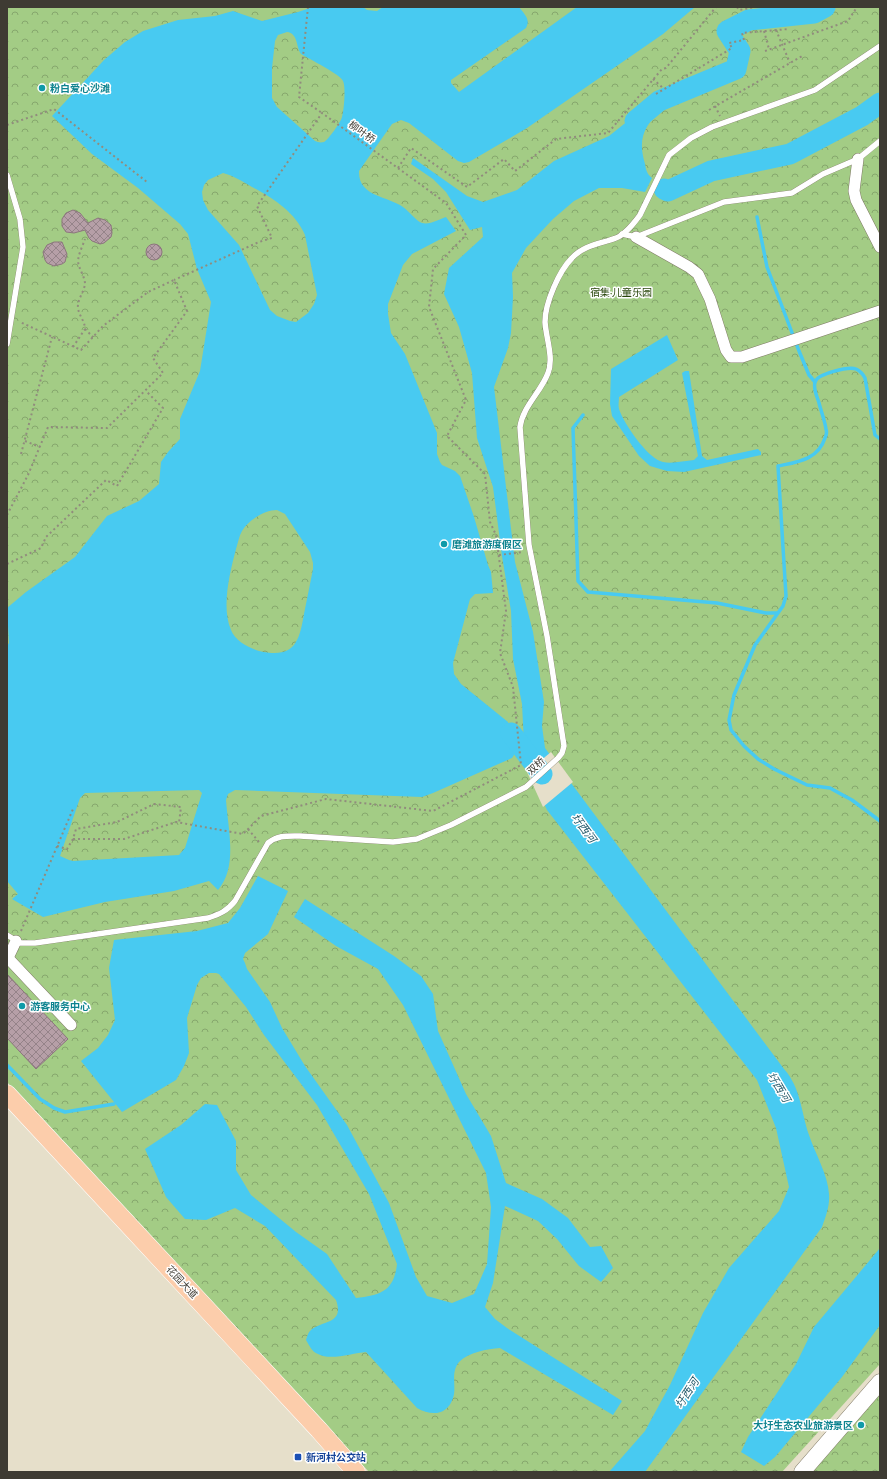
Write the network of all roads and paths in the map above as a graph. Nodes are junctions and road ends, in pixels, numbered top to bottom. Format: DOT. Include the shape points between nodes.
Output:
graph roads {
  1 [pos="308,7"];
  2 [pos="716,7"];
  3 [pos="737,7"];
  4 [pos="755,7"];
  5 [pos="857,7"];
  6 [pos="789,29"];
  7 [pos="776,30"];
  8 [pos="764,31"];
  9 [pos="782,45"];
  10 [pos="880,46"];
  11 [pos="769,50"];
  12 [pos="765,51"];
  13 [pos="802,56"];
  14 [pos="790,63"];
  15 [pos="654,79"];
  16 [pos="664,89"];
  17 [pos="656,94"];
  18 [pos="709,110"];
  19 [pos="322,113"];
  20 [pos="7,125"];
  21 [pos="880,141"];
  22 [pos="858,159"];
  23 [pos="398,168"];
  24 [pos="7,175"];
  25 [pos="147,182"];
  26 [pos="622,234"];
  27 [pos="636,237"];
  28 [pos="85,239"];
  29 [pos="880,247"];
  30 [pos="174,280"];
  31 [pos="880,311"];
  32 [pos="11,318"];
  33 [pos="85,329"];
  34 [pos="52,337"];
  35 [pos="93,337"];
  36 [pos="7,344"];
  37 [pos="73,346"];
  38 [pos="146,390"];
  39 [pos="25,441"];
  40 [pos="40,446"];
  41 [pos="21,454"];
  42 [pos="7,515"];
  43 [pos="530,551"];
  44 [pos="498,555"];
  45 [pos="7,564"];
  46 [pos="73,809"];
  47 [pos="179,823"];
  48 [pos="248,829"];
  49 [pos="72,839"];
  50 [pos="57,846"];
  51 [pos="264,850"];
  52 [pos="12,938"];
  53 [pos="7,958"];
  54 [pos="71,1025"];
  55 [pos="7,1094"];
  56 [pos="7,1106"];
  57 [pos="880,1382"];
  58 [pos="348,1472"];
  59 [pos="356,1472"];
  60 [pos="802,1472"];
  1 -- 19 [label="path, 柳叶桥" via="299,97"];
  2 -- 15 [label="path"];
  3 -- 4 [label="path" via="739,10"];
  5 -- 9 [label="path" via="848,21"];
  6 -- 7 [label="path"];
  7 -- 8 [label="path"];
  7 -- 9 [label="path"];
  8 -- 11 [label="path"];
  8 -- 16 [label="path" via="742,33 744,40 729,43 732,48"];
  9 -- 11 [label="path"];
  9 -- 14 [label="path"];
  10 -- 26 [label="lane" via="815,90 712,127 672,151 640,215"];
  11 -- 12 [label="path"];
  13 -- 14 [label="path"];
  14 -- 18 [label="path"];
  15 -- 16 [label="path"];
  15 -- 23 [label="path" via="608,133 556,139 515,171 504,159 467,187 411,148"];
  16 -- 17 [label="path"];
  19 -- 23 [label="path, 柳叶桥"];
  19 -- 30 [label="path" via="257,206 272,238"];
  20 -- 25 [label="path" via="54,109"];
  21 -- 22 [label="lane"];
  22 -- 27 [label="lane" via="823,174 792,193 724,202"];
  22 -- 29 [label="street" via="854,192"];
  23 -- 44 [label="path, 柳叶桥" via="446,203 466,235 433,269 429,307 466,400 447,436 485,474 490,522 496,535"];
  24 -- 32 [label="lane" via="20,219 23,247"];
  26 -- 27 [label="lane"];
  26 -- 43 [label="lane" via="585,248 573,257 564,267 547,308 545,321 550,358 548,373 522,416 520,427"];
  27 -- 31 [label="street" via="698,274 710,299 726,350 731,357 742,357"];
  28 -- 33 [label="path" via="78,260 85,285 78,307"];
  30 -- 35 [label="path" via="148,292 103,326"];
  30 -- 38 [label="path" via="186,310 153,358 164,373"];
  32 -- 34 [label="path"];
  32 -- 36 [label="lane"];
  33 -- 35 [label="path"];
  33 -- 37 [label="path"];
  34 -- 37 [label="path"];
  34 -- 39 [label="path"];
  35 -- 37 [label="path" via="81,350"];
  38 -- 40 [label="path" via="107,428 48,427"];
  38 -- 45 [label="path" via="163,408 117,486 106,480 46,537 41,548"];
  39 -- 40 [label="path"];
  39 -- 41 [label="path"];
  40 -- 42 [label="path"];
  43 -- 44 [label="path"];
  43 -- 51 [label="lane, 双桥" via="547,636 564,746 558,758 526,787 451,825 417,839 393,842 285,836 272,840"];
  44 -- 48 [label="path" via="506,611 500,653 513,687 520,765 434,811 326,799 261,816"];
  46 -- 50 [label="path"];
  47 -- 48 [label="path" via="243,834"];
  47 -- 49 [label="path" via="124,838"];
  47 -- 49 [label="path" via="181,807 154,804 117,822 76,829"];
  48 -- 51 [label="path"];
  49 -- 50 [label="path" via="66,849"];
  50 -- 52 [label="path"];
  51 -- 52 [label="lane" via="235,902 220,914 208,918 35,943 26,944"];
  52 -- 53 [label="street"];
  53 -- 54 [label="street"];
  55 -- 59 [label="main road, 花园大道"];
  56 -- 58 [label="main road, 花园大道"];
  57 -- 60 [label="street"];
}
